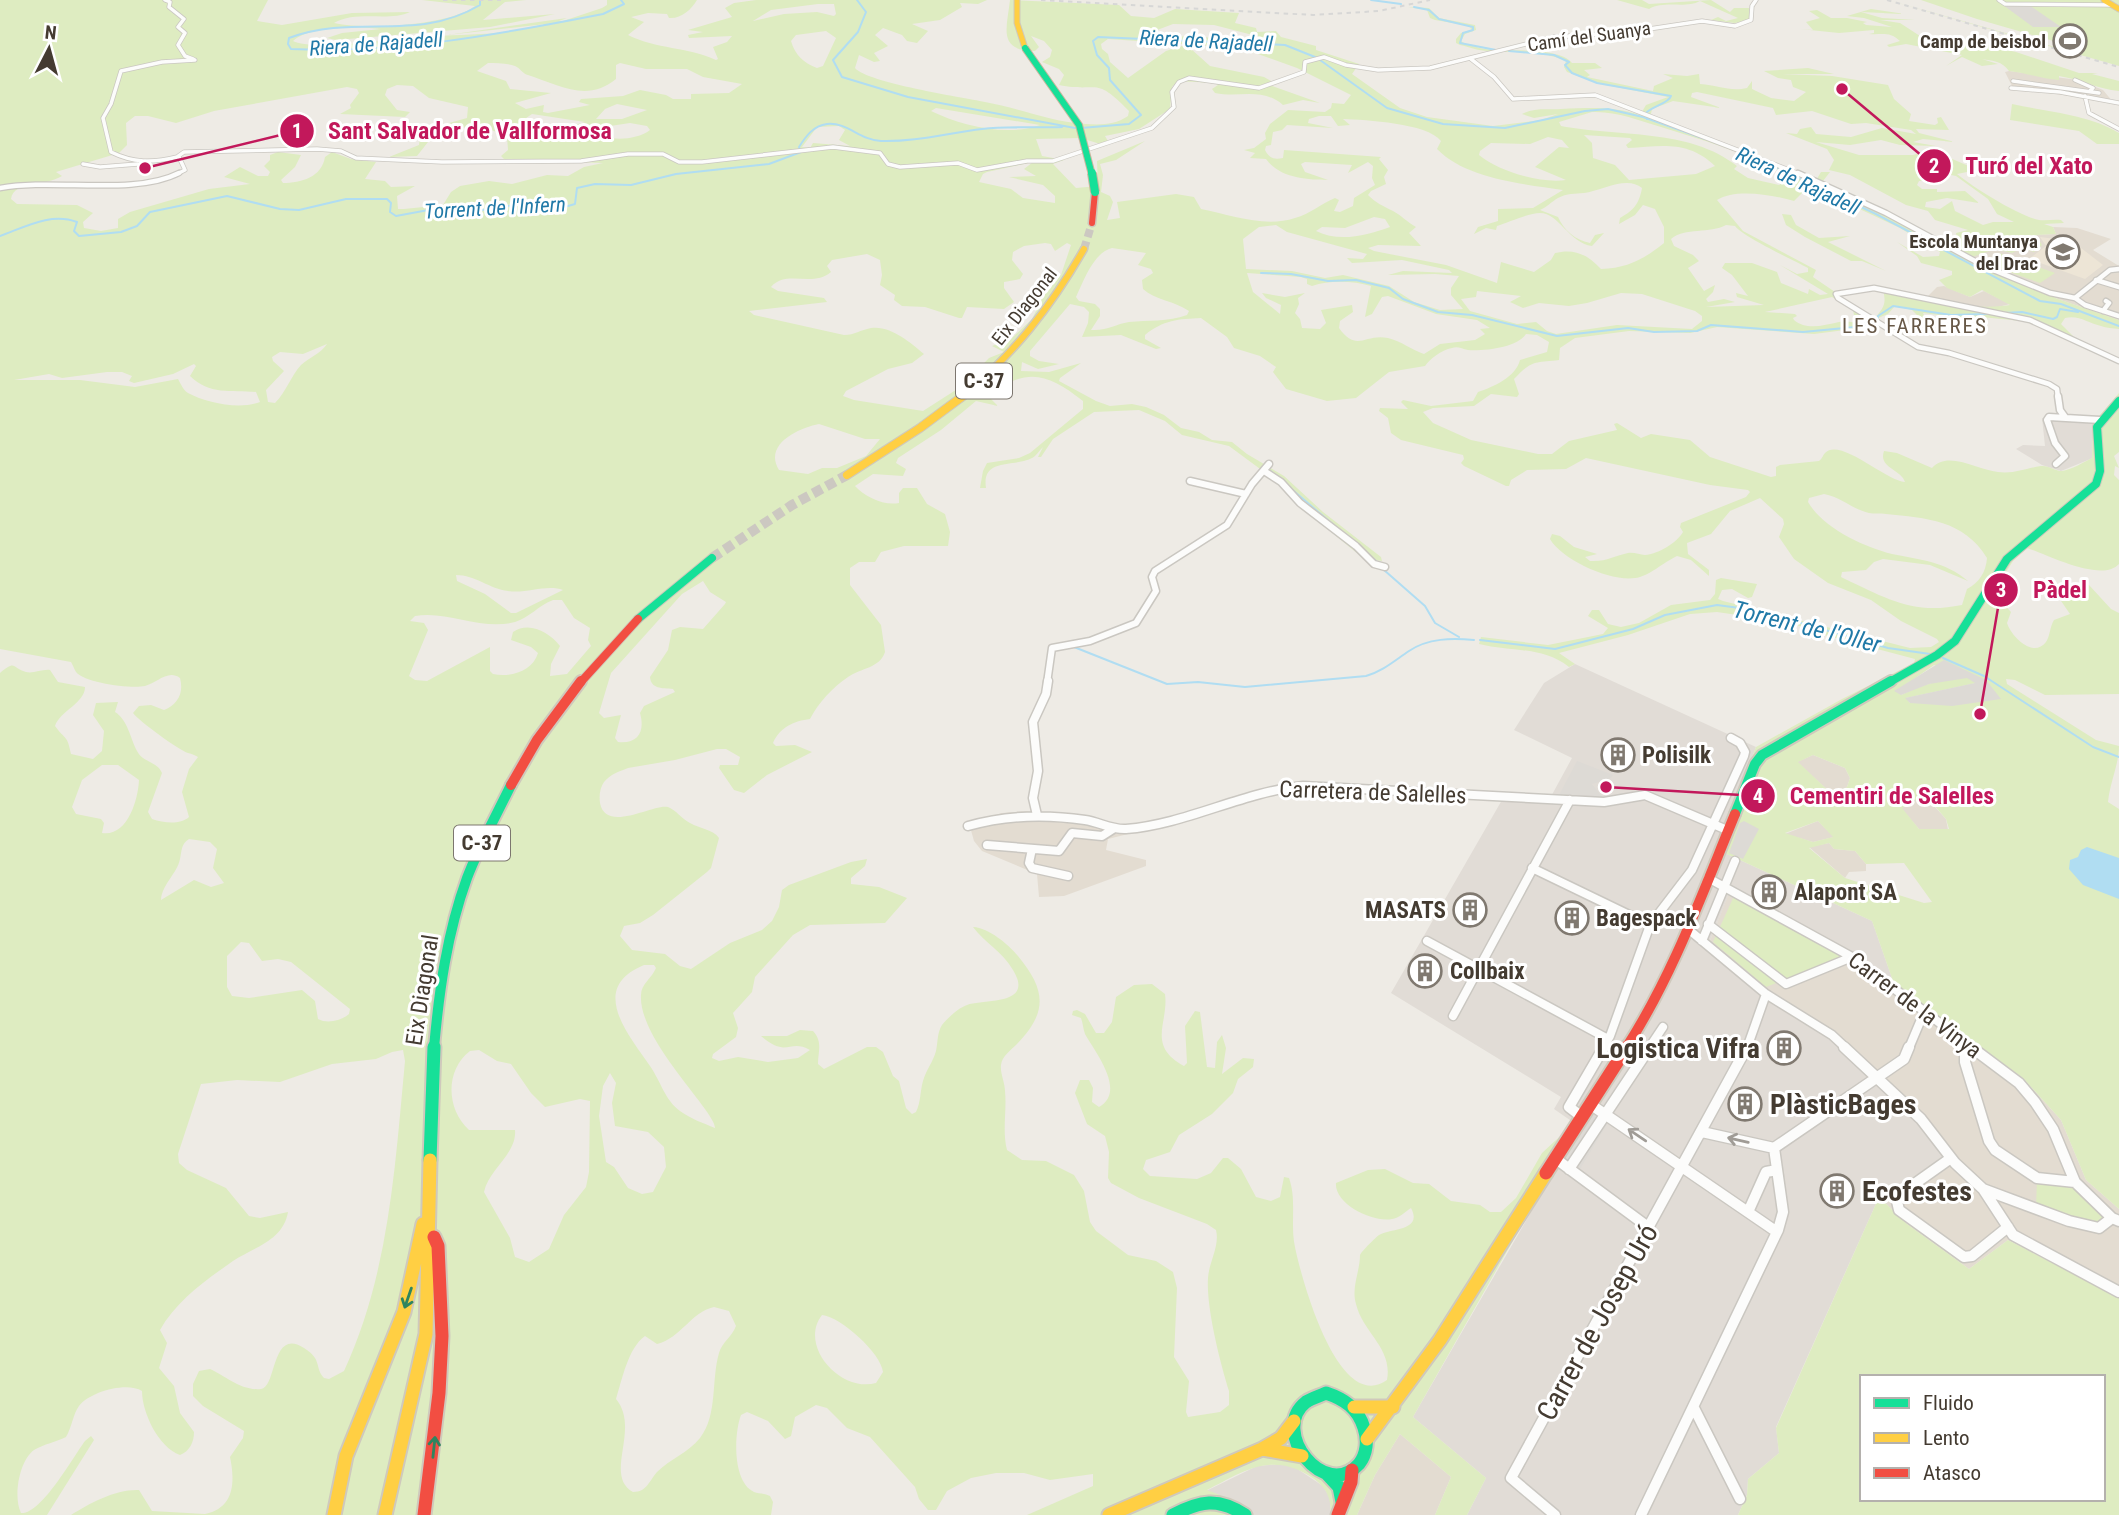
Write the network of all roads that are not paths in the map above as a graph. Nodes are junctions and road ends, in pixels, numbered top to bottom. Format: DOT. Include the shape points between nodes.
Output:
graph roads {
  1 [pos="165,0"];
  2 [pos="1017,0"];
  3 [pos="1756,0"];
  4 [pos="1999,0"];
  5 [pos="2112,4"];
  6 [pos="1471,59"];
  7 [pos="2014,74"];
  8 [pos="2075,80"];
  9 [pos="2013,81"];
  10 [pos="2020,82"];
  11 [pos="2058,84"];
  12 [pos="2011,88"];
  13 [pos="2024,89"];
  14 [pos="2090,91"];
  15 [pos="2062,92"];
  16 [pos="2099,93"];
  17 [pos="2085,96"];
  18 [pos="2094,97"];
  19 [pos="2119,103"];
  20 [pos="2119,129"];
  21 [pos="178,157"];
  22 [pos="83,164"];
  23 [pos="139,164"];
  24 [pos="0,188"];
  25 [pos="1092,223"];
  26 [pos="1084,249"];
  27 [pos="2119,269"];
  28 [pos="2096,280"];
  29 [pos="2119,287"];
  30 [pos="2075,298"];
  31 [pos="2106,301"];
  32 [pos="2103,311"];
  33 [pos="2119,316"];
  34 [pos="2119,361"];
  35 [pos="2119,401"];
  36 [pos="2065,417"];
  37 [pos="2099,422"];
  38 [pos="1269,464"];
  39 [pos="2056,464"];
  40 [pos="1264,471"];
  41 [pos="848,475"];
  42 [pos="1189,481"];
  43 [pos="1245,494"];
  44 [pos="712,558"];
  45 [pos="1385,567"];
  46 [pos="1731,738"];
  47 [pos="1570,800"];
  48 [pos="1037,815"];
  49 [pos="1711,824"];
  50 [pos="968,826"];
  51 [pos="1113,829"];
  52 [pos="1727,830"];
  53 [pos="988,845"];
  54 [pos="1032,849"];
  55 [pos="1735,861"];
  56 [pos="1532,868"];
  57 [pos="1068,876"];
  58 [pos="1708,878"];
  59 [pos="1723,887"];
  60 [pos="1708,924"];
  61 [pos="1650,925"];
  62 [pos="1688,929"];
  63 [pos="1427,941"];
  64 [pos="1702,941"];
  65 [pos="1852,957"];
  66 [pos="1478,969"];
  67 [pos="1766,994"];
  68 [pos="1925,1010"];
  69 [pos="1453,1016"];
  70 [pos="1663,1027"];
  71 [pos="1608,1038"];
  72 [pos="1965,1041"];
  73 [pos="1877,1079"];
  74 [pos="1578,1091"];
  75 [pos="1592,1102"];
  76 [pos="1605,1114"];
  77 [pos="1582,1117"];
  78 [pos="1702,1132"];
  79 [pos="1774,1148"];
  80 [pos="1951,1158"];
  81 [pos="1556,1159"];
  82 [pos="1683,1167"];
  83 [pos="1569,1169"];
  84 [pos="1777,1170"];
  85 [pos="2075,1182"];
  86 [pos="1983,1189"];
  87 [pos="430,1208"];
  88 [pos="1748,1212"];
  89 [pos="2116,1219"];
  90 [pos="1648,1227"];
  91 [pos="2008,1227"];
  92 [pos="430,1229"];
  93 [pos="1777,1232"];
  94 [pos="2119,1292"];
  95 [pos="1354,1407"];
  96 [pos="1393,1407"];
  97 [pos="1695,1408"];
  98 [pos="1294,1421"];
  99 [pos="1367,1439"];
  100 [pos="1262,1449"];
  101 [pos="1302,1456"];
  102 [pos="1352,1470"];
  103 [pos="1327,1474"];
  104 [pos="1740,1499"];
  105 [pos="1340,1509"];
  106 [pos="334,1515"];
  107 [pos="385,1515"];
  108 [pos="424,1515"];
  109 [pos="1109,1515"];
  110 [pos="1172,1515"];
  111 [pos="1245,1515"];
  112 [pos="1555,1515"];
  113 [pos="1641,1515"];
  1 -- 23 [label="street" via="184,19 178,27 185,33 179,51 195,60 121,71 102,125 111,152"];
  2 -- 25 [label="main road, bridge" via="1017,23 1025,48 1083,134 1093,164"];
  3 -- 6 [label="street, Camí del Suanya" via="1751,20 1738,26 1702,20 1554,37"];
  4 -- 5 [label="street" via="2005,4"];
  6 -- 21 [label="street, Camí del Suanya" via="1430,68 1378,70 1322,57 1305,62 1304,72 1259,88 1185,79 1172,92 1174,107 1152,128 1053,161 982,170 958,163 900,167 888,164 880,153 842,146 702,162 628,153 581,161 442,162 356,158 317,149"];
  6 -- 30 [label="street" via="1517,100 1592,94 1782,166 1886,213 1986,267 2050,293"];
  7 -- 10 [label="street"];
  8 -- 14 [label="street" via="2093,88"];
  9 -- 10 [label="street"];
  10 -- 11 [label="street"];
  10 -- 13 [label="street"];
  11 -- 14 [label="street"];
  11 -- 15 [label="street"];
  12 -- 13 [label="street"];
  13 -- 15 [label="street"];
  14 -- 16 [label="street"];
  14 -- 18 [label="street"];
  15 -- 17 [label="street"];
  17 -- 18 [label="street"];
  17 -- 20 [label="street" via="2089,113"];
  18 -- 19 [label="street"];
  21 -- 23 [label="street"];
  21 -- 24 [label="street" via="186,170 159,183 32,181"];
  22 -- 23 [label="street"];
  26 -- 41 [label="main road, Eix Diagonal / C-37" via="1054,307 1012,356 941,415"];
  27 -- 28 [label="street"];
  28 -- 29 [label="street"];
  28 -- 30 [label="street"];
  30 -- 32 [label="street"];
  31 -- 32 [label="street"];
  32 -- 33 [label="street"];
  34 -- 36 [label="street" via="2030,320 1874,288 1836,294 1918,347 2049,384 2057,389"];
  35 -- 37 [label="main road"];
  36 -- 37 [label="street"];
  36 -- 39 [label="street" via="2047,420 2065,456"];
  37 -- 52 [label="main road" via="2096,484 2007,559 1955,641 1762,755"];
  38 -- 40 [label="street"];
  40 -- 43 [label="street"];
  40 -- 45 [label="street" via="1374,564"];
  42 -- 43 [label="street"];
  43 -- 48 [label="street" via="1227,525 1155,571 1156,591 1136,624 1090,641 1052,648 1046,694 1033,722"];
  44 -- 87 [label="main road, Eix Diagonal / C-37" via="641,616 586,673 522,764 478,852 454,923 434,1023"];
  46 -- 49 [label="street" via="1740,743 1744,753 1721,803 1712,811"];
  47 -- 49 [label="street, Carretera de Salelles" via="1604,802 1645,795"];
  47 -- 51 [label="street, Carretera de Salelles" via="1283,787 1174,821"];
  47 -- 56 [label="street"];
  48 -- 50 [label="street" via="1002,816"];
  48 -- 51 [label="street" via="1095,821"];
  49 -- 52 [label="street, Carretera de Salelles"];
  49 -- 61 [label="street" via="1692,870"];
  51 -- 54 [label="street, Carretera de Salelles" via="1102,836 1072,833 1059,851"];
  52 -- 58 [label="main road"];
  53 -- 54 [label="street"];
  54 -- 57 [label="street" via="1032,868"];
  55 -- 59 [label="street"];
  56 -- 61 [label="street"];
  56 -- 66 [label="street"];
  58 -- 59 [label="street, Carrer de la Vinya"];
  58 -- 62 [label="main road"];
  59 -- 60 [label="street"];
  59 -- 65 [label="street, Carrer de la Vinya"];
  60 -- 64 [label="street"];
  60 -- 65 [label="street" via="1786,984"];
  61 -- 71 [label="street"];
  62 -- 64 [label="street"];
  62 -- 75 [label="main road" via="1653,1006"];
  63 -- 66 [label="street"];
  64 -- 67 [label="street"];
  65 -- 68 [label="street, Carrer de la Vinya"];
  66 -- 69 [label="street"];
  66 -- 71 [label="street"];
  67 -- 73 [label="street" via="1832,1035"];
  67 -- 78 [label="street, Carrer de Josep Uró" via="1745,1053"];
  68 -- 72 [label="street, Carrer de la Vinya"];
  68 -- 73 [label="street" via="1904,1059"];
  70 -- 76 [label="street"];
  71 -- 74 [label="street"];
  72 -- 85 [label="street, Carrer de la Vinya" via="2019,1083 2035,1102 2053,1129"];
  72 -- 85 [label="street" via="1965,1062 1995,1150 2037,1178"];
  73 -- 79 [label="street"];
  73 -- 80 [label="street" via="1921,1119"];
  74 -- 75 [label="street"];
  74 -- 77 [label="street" via="1569,1107"];
  75 -- 76 [label="street"];
  75 -- 77 [label="main road"];
  82 -- 76 [label="street, one-way"];
  76 -- 83 [label="street"];
  77 -- 81 [label="main road"];
  79 -- 78 [label="street, one-way"];
  78 -- 82 [label="street, Carrer de Josep Uró"];
  79 -- 84 [label="street"];
  80 -- 86 [label="street"];
  80 -- 91 [label="street" via="1896,1197 1899,1210 1964,1258"];
  81 -- 83 [label="street"];
  81 -- 96 [label="main road"];
  82 -- 88 [label="street"];
  82 -- 90 [label="street, Carrer de Josep Uró"];
  83 -- 90 [label="street"];
  84 -- 88 [label="street" via="1766,1172"];
  84 -- 93 [label="street" via="1783,1212"];
  85 -- 89 [label="street"];
  86 -- 89 [label="street" via="2099,1228"];
  86 -- 91 [label="street"];
  87 -- 92 [label="main road, Eix Diagonal / C-37"];
  87 -- 106 [label="main road, one-way" via="397,1332 350,1441 334,1495"];
  88 -- 93 [label="street"];
  90 -- 112 [label="street, Carrer de Josep Uró" via="1511,1478"];
  91 -- 94 [label="street" via="2013,1235"];
  92 -- 107 [label="main road, Eix Diagonal / C-37" via="426,1334"];
  108 -- 92 [label="main road, one-way" via="442,1336 438,1246"];
  93 -- 97 [label="street"];
  95 -- 96 [label="main road"];
  95 -- 98 [label="main road" via="1337,1395 1316,1394 1300,1406"];
  95 -- 99 [label="main road"];
  96 -- 99 [label="main road"];
  97 -- 104 [label="street"];
  97 -- 113 [label="street"];
  98 -- 100 [label="main road" via="1282,1438"];
  98 -- 101 [label="main road"];
  99 -- 102 [label="main road" via="1363,1457"];
  100 -- 101 [label="main road"];
  100 -- 109 [label="main road"];
  101 -- 103 [label="main road"];
  102 -- 103 [label="main road"];
  102 -- 105 [label="main road"];
  103 -- 105 [label="main road" via="1339,1487"];
  110 -- 111 [label="main road" via="1209,1498"];
}
